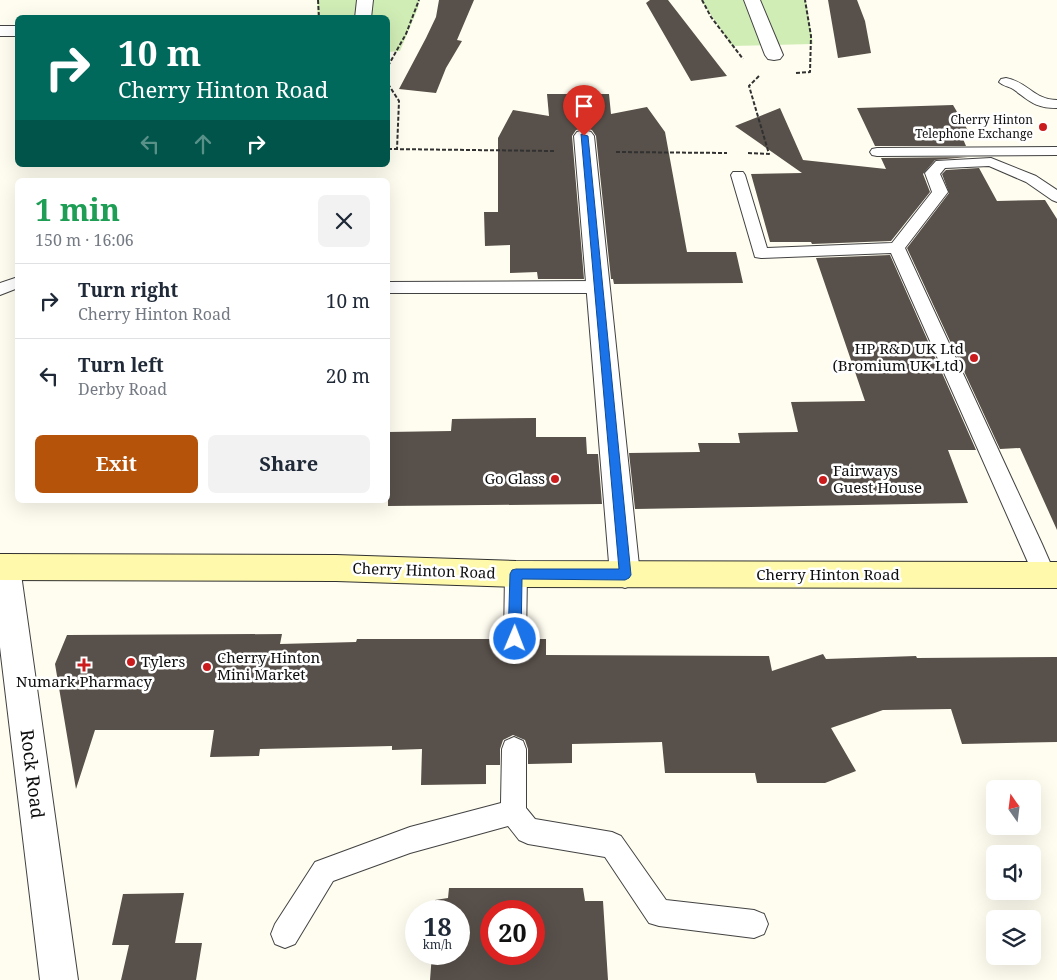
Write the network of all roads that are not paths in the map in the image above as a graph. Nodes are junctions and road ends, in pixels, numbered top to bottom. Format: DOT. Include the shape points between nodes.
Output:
graph roads {
  1 [pos="365,0"];
  2 [pos="752,0"];
  3 [pos="363,15"];
  4 [pos="0,31"];
  5 [pos="15,31"];
  6 [pos="774,55"];
  7 [pos="1006,82"];
  8 [pos="1057,104"];
  9 [pos="583,134"];
  10 [pos="1057,151"];
  11 [pos="877,152"];
  12 [pos="738,175"];
  13 [pos="1057,197"];
  14 [pos="897,248"];
  15 [pos="15,283"];
  16 [pos="598,287"];
  17 [pos="390,288"];
  18 [pos="0,289"];
  19 [pos="2,567"];
  20 [pos="516,574"];
  21 [pos="625,575"];
  22 [pos="1051,575"];
  23 [pos="515,639"];
  24 [pos="514,749"];
  25 [pos="513,812"];
  26 [pos="754,924"];
  27 [pos="285,934"];
  28 [pos="58,980"];
  1 -- 3 [label="street"];
  2 -- 6 [label="street"];
  4 -- 5 [label="street"];
  7 -- 8 [label="lane" via="1014,83 1032,99 1044,104"];
  9 -- 16 [label="street"];
  10 -- 11 [label="lane"];
  12 -- 14 [label="lane" via="762,253"];
  13 -- 14 [label="lane" via="1032,179 991,162 941,164 932,173 940,192"];
  14 -- 22 [label="lane" via="1032,544"];
  15 -- 18 [label="lane"];
  16 -- 17 [label="lane"];
  16 -- 21 [label="street"];
  19 -- 20 [label="street, Cherry Hinton Road" via="336,568"];
  19 -- 28 [label="street, Rock Road"];
  20 -- 21 [label="street, Cherry Hinton Road"];
  20 -- 23 [label="lane"];
  21 -- 22 [label="street, Cherry Hinton Road"];
  24 -- 25 [label="lane"];
  25 -- 26 [label="lane" via="528,831 612,845 659,912"];
  25 -- 27 [label="lane" via="410,840 324,870"];
}
